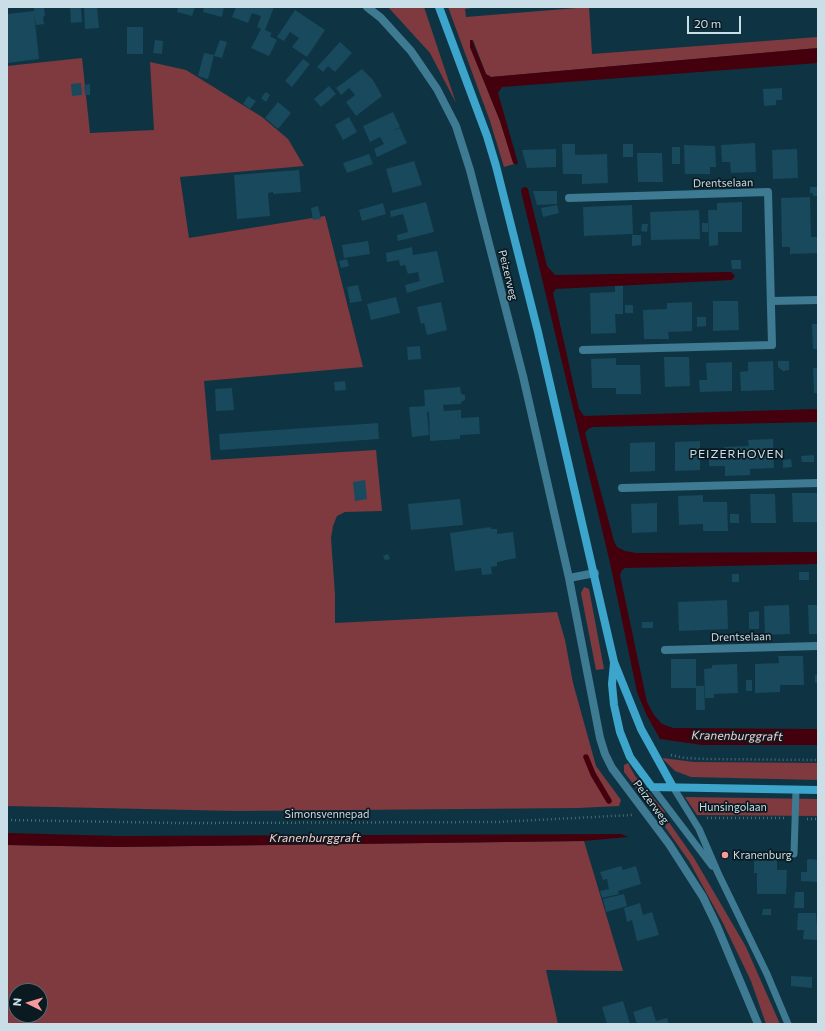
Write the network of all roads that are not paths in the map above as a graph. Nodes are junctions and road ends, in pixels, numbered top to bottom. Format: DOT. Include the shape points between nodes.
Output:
graph roads {
  1 [pos="367,7"];
  2 [pos="439,7"];
  3 [pos="569,198"];
  4 [pos="818,300"];
  5 [pos="771,301"];
  6 [pos="583,350"];
  7 [pos="818,483"];
  8 [pos="622,488"];
  9 [pos="594,572"];
  10 [pos="569,578"];
  11 [pos="818,646"];
  12 [pos="665,650"];
  13 [pos="614,662"];
  14 [pos="652,787"];
  15 [pos="673,787"];
  16 [pos="796,790"];
  17 [pos="818,790"];
  18 [pos="794,854"];
  19 [pos="718,874"];
  20 [pos="758,1024"];
  21 [pos="788,1024"];
  1 -- 10 [label="street, Peizerweg" via="381,18 411,51 437,89 456,126 470,170 521,368"];
  2 -- 9 [label="street, Peizerweg" via="496,166"];
  3 -- 5 [label="street, Drentselaan" via="768,192"];
  4 -- 5 [label="street"];
  5 -- 6 [label="street, Drentselaan" via="772,346"];
  7 -- 8 [label="street"];
  9 -- 10 [label="street"];
  9 -- 13 [label="street, Peizerweg"];
  10 -- 20 [label="street, Peizerweg" via="602,744 612,768 648,814 703,897 718,926"];
  11 -- 12 [label="street, Drentselaan"];
  13 -- 14 [label="street, Peizerweg" via="612,684 620,732 630,757"];
  13 -- 15 [label="street, Peizerweg" via="639,724"];
  14 -- 15 [label="street, Hunsingolaan"];
  14 -- 19 [label="lane, Peizerweg"];
  15 -- 16 [label="street, Hunsingolaan"];
  15 -- 19 [label="lane, Peizerweg" via="693,818"];
  16 -- 17 [label="street, Hunsingolaan"];
  16 -- 18 [label="lane"];
  19 -- 21 [label="lane, Peizerweg" via="764,967"];
}
